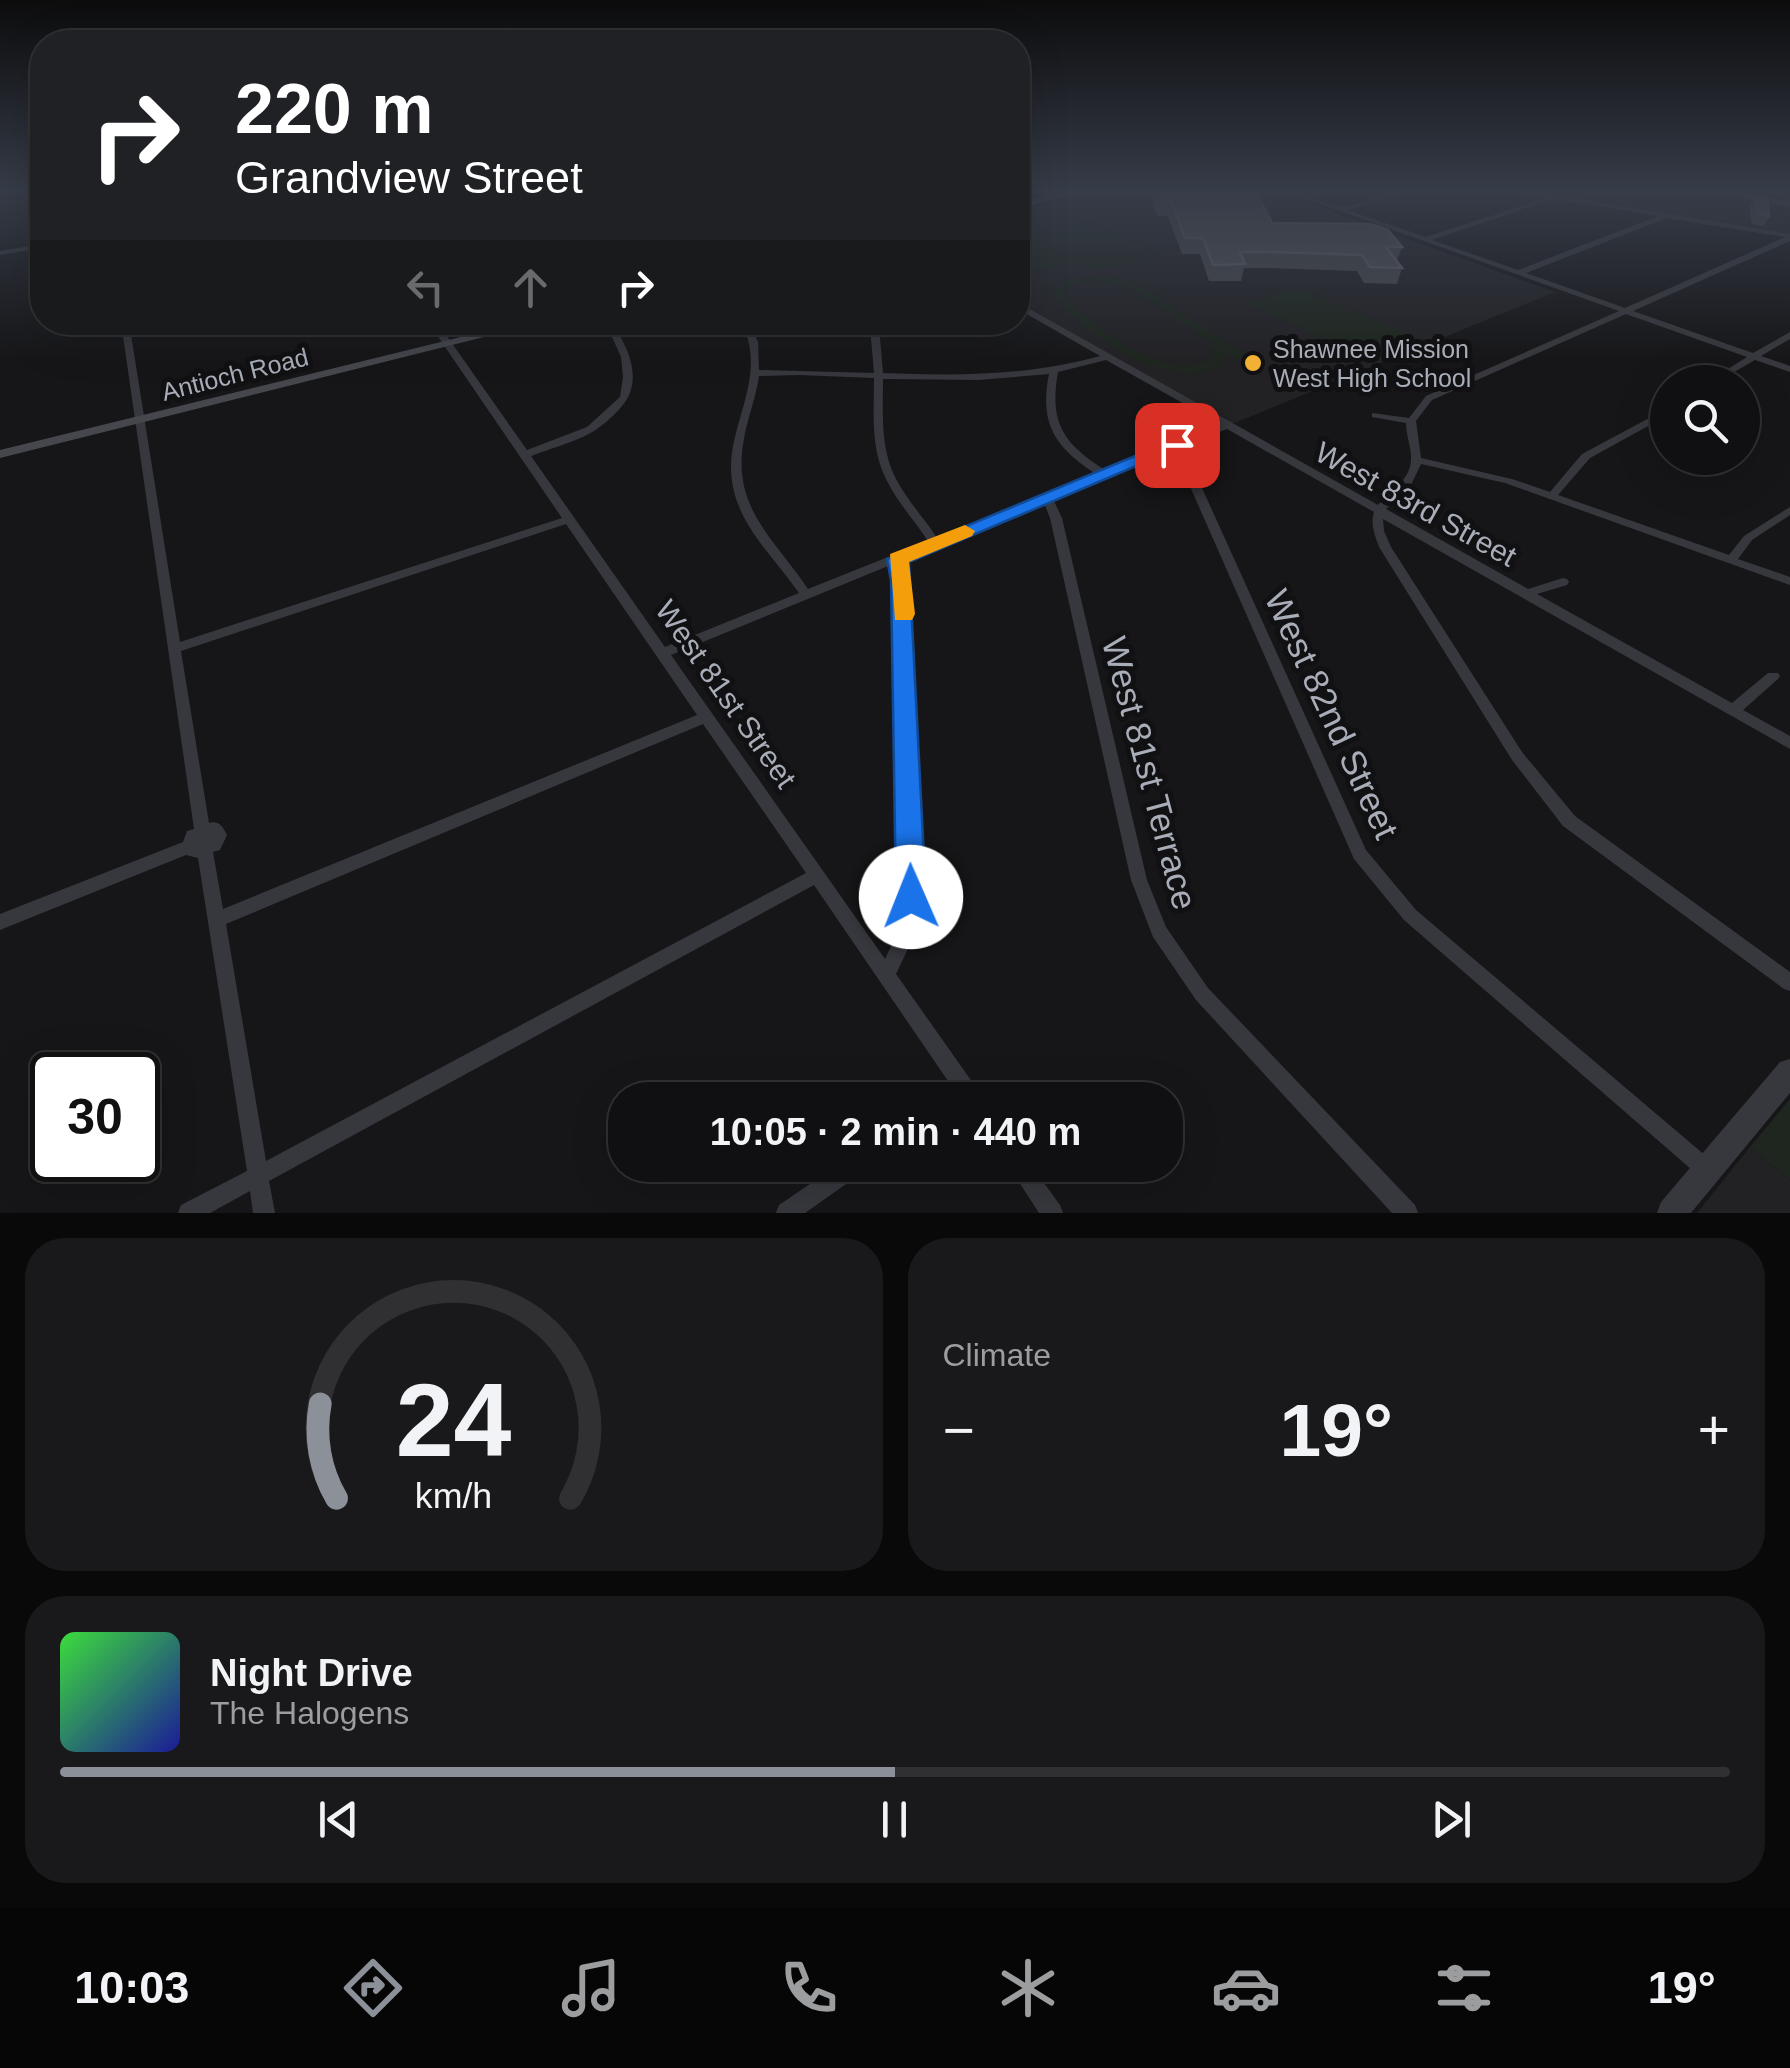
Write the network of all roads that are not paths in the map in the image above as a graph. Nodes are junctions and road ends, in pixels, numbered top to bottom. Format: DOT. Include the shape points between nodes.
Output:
graph roads {
  1 [pos="1444,247"];
  2 [pos="1585,247"];
  3 [pos="1769,247"];
  4 [pos="30,248"];
  5 [pos="0,254"];
  6 [pos="1518,273"];
  7 [pos="1627,311"];
  8 [pos="1030,313"];
  9 [pos="126,335"];
  10 [pos="441,335"];
  11 [pos="487,335"];
  12 [pos="615,335"];
  13 [pos="751,335"];
  14 [pos="872,335"];
  15 [pos="1790,335"];
  16 [pos="448,345"];
  17 [pos="1751,355"];
  18 [pos="1106,357"];
  19 [pos="1736,365"];
  20 [pos="1790,369"];
  21 [pos="1054,370"];
  22 [pos="757,373"];
  23 [pos="878,373"];
  24 [pos="1375,415"];
  25 [pos="139,420"];
  26 [pos="1650,420"];
  27 [pos="1411,421"];
  28 [pos="1227,425"];
  29 [pos="1177,445"];
  30 [pos="0,454"];
  31 [pos="524,455"];
  32 [pos="1417,460"];
  33 [pos="1104,474"];
  34 [pos="1552,496"];
  35 [pos="1048,498"];
  36 [pos="1377,510"];
  37 [pos="1790,510"];
  38 [pos="568,520"];
  39 [pos="935,543"];
  40 [pos="898,559"];
  41 [pos="1732,560"];
  42 [pos="1790,581"];
  43 [pos="1563,582"];
  44 [pos="1525,594"];
  45 [pos="806,595"];
  46 [pos="174,650"];
  47 [pos="662,653"];
  48 [pos="1773,676"];
  49 [pos="1732,710"];
  50 [pos="704,717"];
  51 [pos="1790,743"];
  52 [pos="198,842"];
  53 [pos="815,876"];
  54 [pos="219,918"];
  55 [pos="0,922"];
  56 [pos="886,978"];
  57 [pos="1790,982"];
  58 [pos="1790,1072"];
  59 [pos="953,1082"];
  60 [pos="1708,1170"];
  61 [pos="258,1176"];
  62 [pos="832,1182"];
  63 [pos="1030,1182"];
  64 [pos="189,1213"];
  65 [pos="264,1213"];
  66 [pos="787,1213"];
  67 [pos="1052,1213"];
  68 [pos="1408,1213"];
  69 [pos="1672,1213"];
  1 -- 6 [label="street"];
  2 -- 6 [label="street"];
  3 -- 7 [label="street"];
  4 -- 5 [label="street"];
  6 -- 7 [label="street"];
  7 -- 17 [label="street"];
  7 -- 27 [label="street" via="1438,393"];
  8 -- 18 [label="street, West 83rd Street"];
  9 -- 25 [label="street"];
  10 -- 16 [label="street, West 81st Street"];
  11 -- 16 [label="main road, Antioch Road"];
  12 -- 31 [label="street" via="628,366 624,398 591,428"];
  13 -- 22 [label="street"];
  14 -- 23 [label="street"];
  15 -- 17 [label="street"];
  16 -- 25 [label="main road, Antioch Road"];
  16 -- 31 [label="street, West 81st Street"];
  17 -- 19 [label="street"];
  17 -- 20 [label="street"];
  18 -- 21 [label="street"];
  18 -- 28 [label="street, West 83rd Street"];
  21 -- 23 [label="street"];
  21 -- 33 [label="street" via="1046,404 1052,424"];
  22 -- 23 [label="street"];
  22 -- 45 [label="street" via="738,435 736,478 760,539"];
  23 -- 39 [label="street" via="881,453"];
  24 -- 27 [label="street"];
  25 -- 30 [label="main road, Antioch Road"];
  25 -- 46 [label="street"];
  26 -- 34 [label="street" via="1586,456"];
  27 -- 32 [label="street"];
  28 -- 29 [label="street"];
  28 -- 36 [label="street, West 83rd Street"];
  29 -- 33 [label="street"];
  29 -- 60 [label="street, West 82nd Street" via="1343,823 1371,869 1410,915"];
  31 -- 38 [label="street, West 81st Street"];
  32 -- 34 [label="street"];
  32 -- 36 [label="street" via="1403,488"];
  33 -- 35 [label="street"];
  34 -- 41 [label="street"];
  35 -- 39 [label="street"];
  35 -- 68 [label="street, West 81st Terrace" via="1139,880 1159,931 1202,994"];
  36 -- 44 [label="street, West 83rd Street"];
  36 -- 57 [label="street" via="1385,547 1538,787 1604,851"];
  37 -- 41 [label="street" via="1748,538"];
  38 -- 46 [label="street"];
  38 -- 47 [label="street, West 81st Street"];
  39 -- 40 [label="street"];
  40 -- 45 [label="street"];
  40 -- 56 [label="street" via="911,897 904,938"];
  41 -- 42 [label="street"];
  43 -- 44 [label="street"];
  44 -- 49 [label="street, West 83rd Street"];
  45 -- 47 [label="street"];
  46 -- 52 [label="street"];
  47 -- 50 [label="street, West 81st Street"];
  48 -- 49 [label="street"];
  49 -- 51 [label="street, West 83rd Street"];
  50 -- 53 [label="street, West 81st Street"];
  50 -- 54 [label="street"];
  52 -- 54 [label="street"];
  52 -- 55 [label="street"];
  53 -- 56 [label="street, West 81st Street"];
  53 -- 61 [label="street"];
  54 -- 61 [label="street"];
  56 -- 59 [label="street, West 81st Street"];
  58 -- 60 [label="street"];
  60 -- 69 [label="street"];
  61 -- 64 [label="street"];
  61 -- 65 [label="street"];
  62 -- 66 [label="street"];
  63 -- 67 [label="street"];
}
